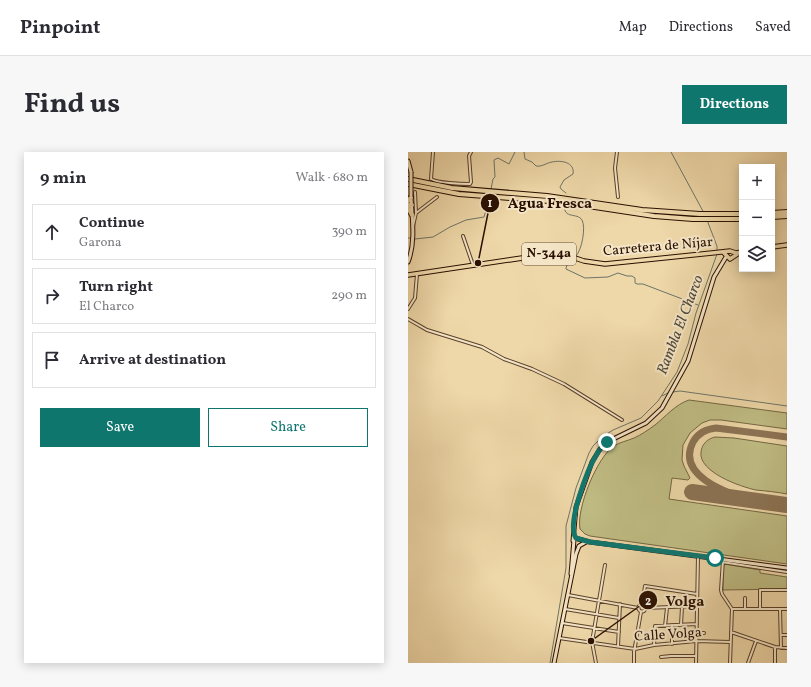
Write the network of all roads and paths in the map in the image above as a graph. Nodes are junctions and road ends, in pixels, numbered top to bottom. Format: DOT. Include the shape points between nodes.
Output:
graph roads {
  1 [pos="433,152"];
  2 [pos="471,152"];
  3 [pos="617,152"];
  4 [pos="408,161"];
  5 [pos="408,179"];
  6 [pos="408,185"];
  7 [pos="415,192"];
  8 [pos="411,197"];
  9 [pos="437,197"];
  10 [pos="618,197"];
  11 [pos="408,201"];
  12 [pos="409,206"];
  13 [pos="787,212"];
  14 [pos="775,213"];
  15 [pos="414,214"];
  16 [pos="739,214"];
  17 [pos="787,216"];
  18 [pos="701,217"];
  19 [pos="709,217"];
  20 [pos="775,217"];
  21 [pos="739,219"];
  22 [pos="463,236"];
  23 [pos="787,245"];
  24 [pos="775,247"];
  25 [pos="722,252"];
  26 [pos="728,252"];
  27 [pos="739,254"];
  28 [pos="734,255"];
  29 [pos="727,257"];
  30 [pos="408,262"];
  31 [pos="473,265"];
  32 [pos="417,274"];
  33 [pos="408,275"];
  34 [pos="408,309"];
  35 [pos="408,319"];
  36 [pos="622,420"];
  37 [pos="573,533"];
  38 [pos="578,539"];
  39 [pos="573,542"];
  40 [pos="590,542"];
  41 [pos="580,545"];
  42 [pos="698,556"];
  43 [pos="723,561"];
  44 [pos="605,565"];
  45 [pos="787,568"];
  46 [pos="787,572"];
  47 [pos="571,581"];
  48 [pos="787,590"];
  49 [pos="697,594"];
  50 [pos="568,595"];
  51 [pos="745,598"];
  52 [pos="599,600"];
  53 [pos="620,604"];
  54 [pos="642,605"];
  55 [pos="697,606"];
  56 [pos="682,607"];
  57 [pos="638,608"];
  58 [pos="645,608"];
  59 [pos="667,608"];
  60 [pos="745,608"];
  61 [pos="565,609"];
  62 [pos="732,609"];
  63 [pos="760,609"];
  64 [pos="780,609"];
  65 [pos="787,609"];
  66 [pos="641,612"];
  67 [pos="597,615"];
  68 [pos="619,618"];
  69 [pos="562,623"];
  70 [pos="697,624"];
  71 [pos="672,625"];
  72 [pos="681,625"];
  73 [pos="665,626"];
  74 [pos="594,628"];
  75 [pos="619,632"];
  76 [pos="731,632"];
  77 [pos="697,633"];
  78 [pos="704,633"];
  79 [pos="781,635"];
  80 [pos="787,635"];
  81 [pos="559,638"];
  82 [pos="696,641"];
  83 [pos="756,641"];
  84 [pos="592,642"];
  85 [pos="730,642"];
  86 [pos="672,644"];
  87 [pos="618,646"];
  88 [pos="654,646"];
  89 [pos="775,648"];
  90 [pos="781,648"];
  91 [pos="787,648"];
  92 [pos="635,649"];
  93 [pos="696,656"];
  94 [pos="661,657"];
  95 [pos="554,663"];
  96 [pos="596,663"];
  97 [pos="634,663"];
  98 [pos="696,663"];
  99 [pos="730,663"];
  100 [pos="748,663"];
  101 [pos="775,663"];
  1 -- 2 [label="street" via="432,178 441,182 462,184 471,182"];
  3 -- 10 [label="street" via="615,172"];
  4 -- 8 [label="main road, bridge" via="411,172"];
  5 -- 18 [label="highway" via="466,190 548,196"];
  6 -- 18 [label="highway" via="476,196 562,202 654,216"];
  7 -- 15 [label="street"];
  8 -- 11 [label="highway"];
  8 -- 12 [label="main road"];
  9 -- 15 [label="street"];
  12 -- 15 [label="highway"];
  13 -- 14 [label="highway"];
  15 -- 30 [label="main road"];
  16 -- 19 [label="highway"];
  17 -- 20 [label="highway"];
  18 -- 19 [label="highway"];
  19 -- 21 [label="highway"];
  22 -- 31 [label="street"];
  23 -- 24 [label="main road"];
  25 -- 26 [label="main road, Carretera de Níjar / N-344a"];
  25 -- 29 [label="main road, Carretera de Níjar"];
  25 -- 31 [label="main road, Carretera de Níjar / N-344a" via="604,264 563,254 549,254"];
  26 -- 28 [label="main road, Carretera de Níjar / N-344a"];
  26 -- 29 [label="main road, Carretera de Níjar"];
  27 -- 28 [label="main road, Carretera de Níjar / N-344a"];
  28 -- 29 [label="main road, Carretera de Níjar"];
  29 -- 37 [label="main road" via="713,281 688,361 662,408 646,423 607,442 592,462 576,507"];
  31 -- 32 [label="main road, Carretera de Níjar / N-344a"];
  32 -- 33 [label="main road, Carretera de Níjar / N-344a"];
  32 -- 34 [label="street" via="415,298"];
  35 -- 36 [label="street" via="427,330 482,347 504,359 532,369"];
  37 -- 38 [label="main road"];
  37 -- 39 [label="main road"];
  38 -- 39 [label="main road"];
  38 -- 40 [label="main road"];
  38 -- 41 [label="main road"];
  39 -- 41 [label="main road" via="575,546"];
  39 -- 47 [label="main road"];
  40 -- 41 [label="main road"];
  40 -- 42 [label="main road"];
  41 -- 47 [label="main road"];
  42 -- 43 [label="main road"];
  42 -- 49 [label="street"];
  43 -- 45 [label="main road"];
  43 -- 46 [label="street"];
  43 -- 62 [label="street" via="721,590"];
  44 -- 52 [label="street"];
  47 -- 50 [label="main road"];
  48 -- 63 [label="street" via="760,590"];
  49 -- 54 [label="street" via="645,586"];
  49 -- 55 [label="street"];
  50 -- 52 [label="street"];
  50 -- 61 [label="main road"];
  51 -- 60 [label="street"];
  52 -- 53 [label="street"];
  52 -- 67 [label="street"];
  53 -- 57 [label="street"];
  53 -- 68 [label="street"];
  54 -- 57 [label="street"];
  54 -- 58 [label="street"];
  55 -- 56 [label="street"];
  55 -- 70 [label="street"];
  56 -- 59 [label="street"];
  56 -- 72 [label="street"];
  57 -- 66 [label="street"];
  58 -- 59 [label="street"];
  58 -- 66 [label="street"];
  59 -- 73 [label="street"];
  60 -- 62 [label="street"];
  60 -- 63 [label="street"];
  61 -- 67 [label="street"];
  61 -- 69 [label="main road"];
  62 -- 76 [label="street"];
  63 -- 64 [label="street"];
  64 -- 65 [label="street"];
  64 -- 79 [label="street"];
  66 -- 92 [label="street"];
  67 -- 68 [label="street"];
  67 -- 74 [label="street"];
  68 -- 75 [label="street"];
  69 -- 74 [label="street"];
  69 -- 81 [label="main road"];
  70 -- 72 [label="street"];
  70 -- 77 [label="street"];
  71 -- 72 [label="street"];
  71 -- 73 [label="street"];
  71 -- 86 [label="street"];
  73 -- 88 [label="street" via="655,626"];
  74 -- 75 [label="street"];
  74 -- 84 [label="street"];
  75 -- 87 [label="street"];
  76 -- 83 [label="street"];
  76 -- 85 [label="street"];
  77 -- 78 [label="street"];
  77 -- 82 [label="street"];
  79 -- 80 [label="street"];
  79 -- 90 [label="street"];
  81 -- 84 [label="street, Calle Volga"];
  81 -- 95 [label="main road"];
  82 -- 85 [label="street, Calle Volga"];
  82 -- 86 [label="street, Calle Volga"];
  82 -- 93 [label="street"];
  83 -- 89 [label="street"];
  83 -- 100 [label="street"];
  84 -- 87 [label="street, Calle Volga"];
  84 -- 96 [label="street"];
  85 -- 99 [label="street"];
  86 -- 88 [label="street, Calle Volga"];
  87 -- 92 [label="street, Calle Volga"];
  88 -- 92 [label="street, Calle Volga"];
  89 -- 90 [label="street"];
  89 -- 101 [label="street"];
  90 -- 91 [label="street"];
  92 -- 97 [label="street"];
  93 -- 94 [label="street"];
  93 -- 98 [label="street"];
}
